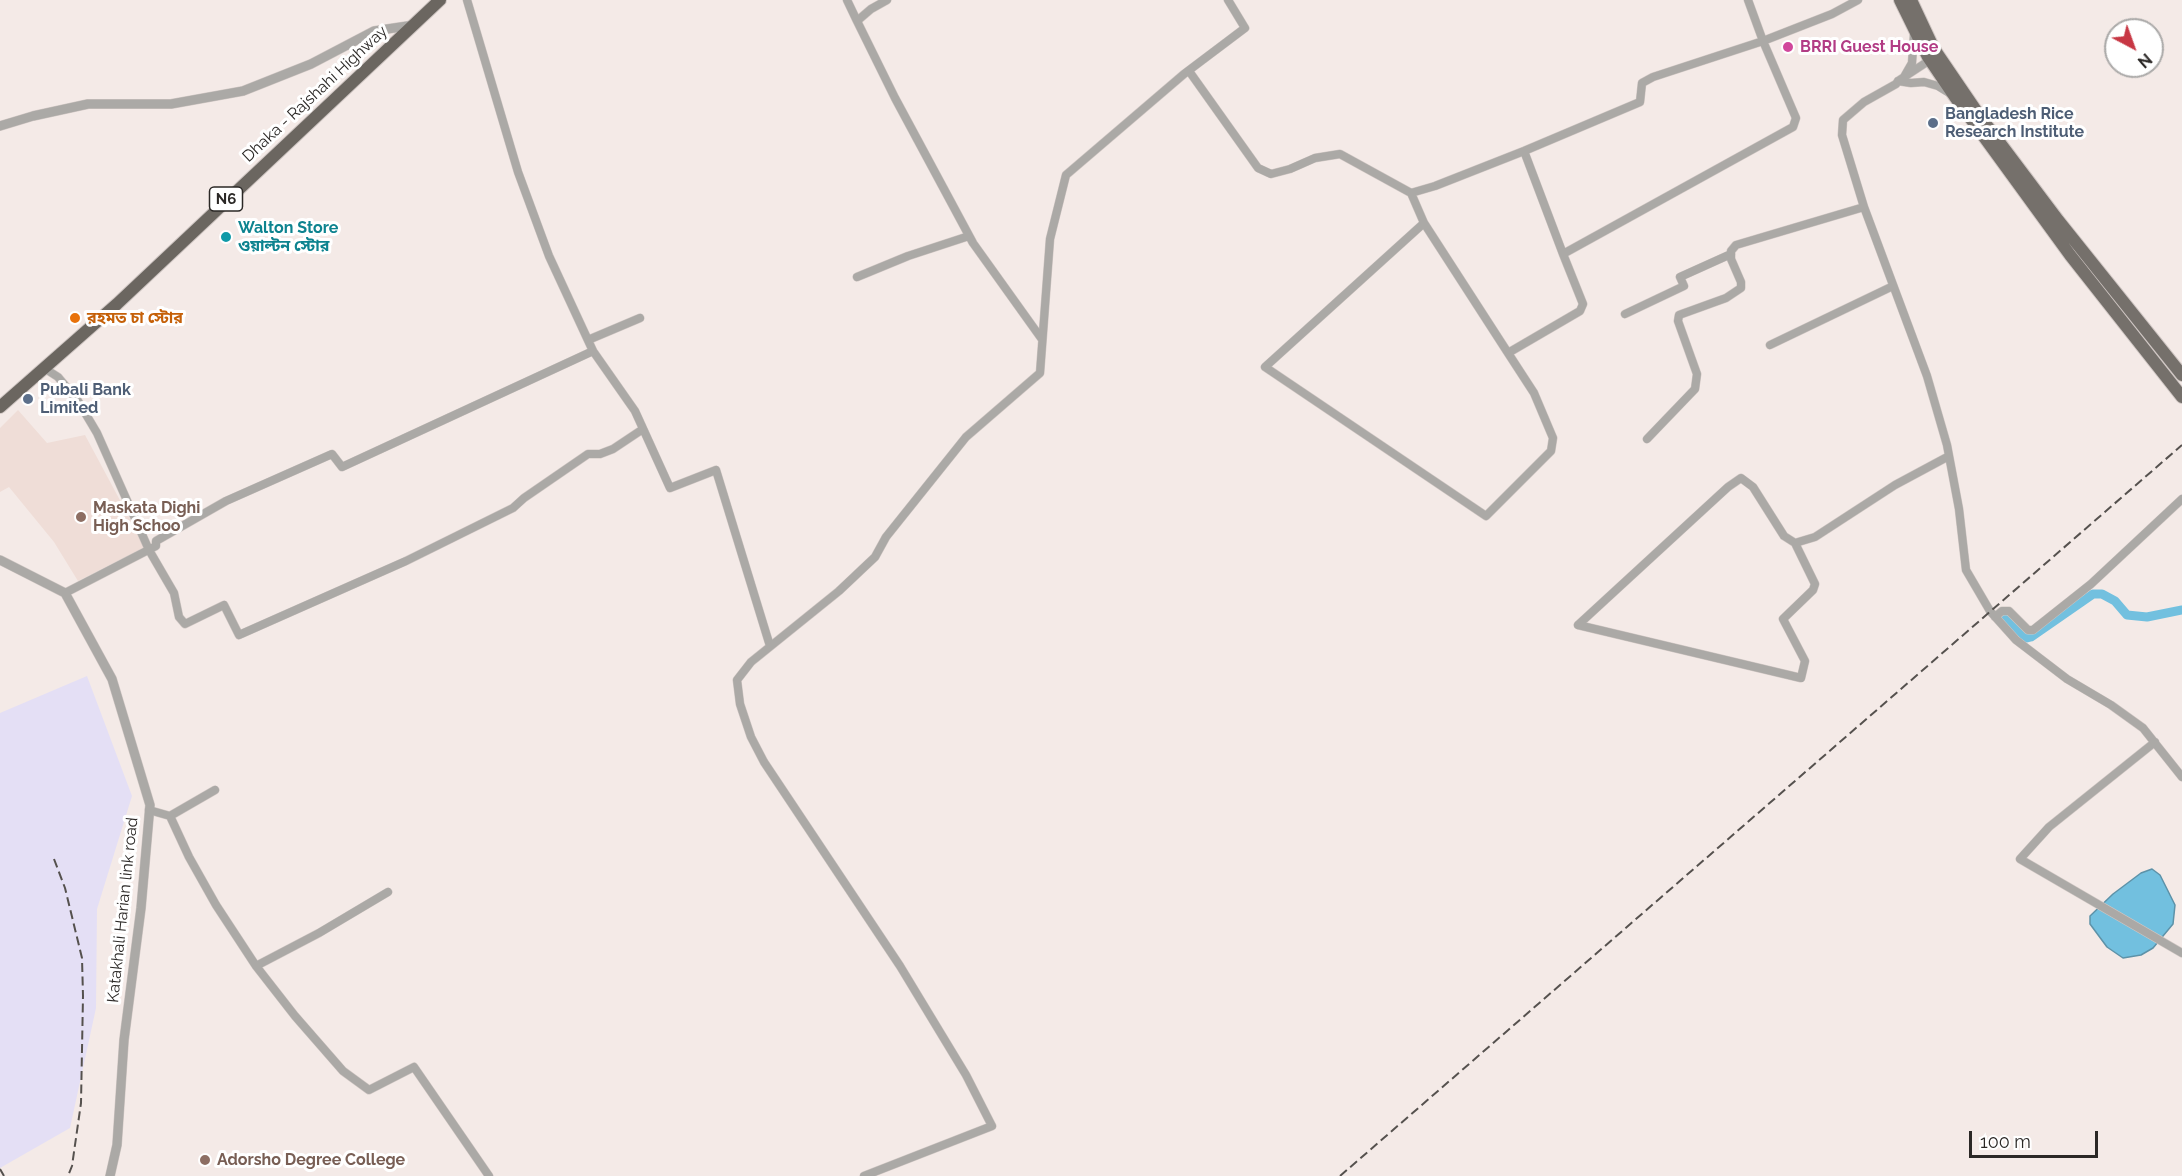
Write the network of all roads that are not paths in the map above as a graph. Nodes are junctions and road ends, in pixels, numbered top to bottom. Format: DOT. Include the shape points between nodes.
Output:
graph roads {
  1 [pos="440,0"];
  2 [pos="467,0"];
  3 [pos="847,0"];
  4 [pos="888,0"];
  5 [pos="1228,0"];
  6 [pos="1748,0"];
  7 [pos="1858,0"];
  8 [pos="1900,0"];
  9 [pos="1911,0"];
  10 [pos="857,21"];
  11 [pos="414,25"];
  12 [pos="1913,30"];
  13 [pos="1763,41"];
  14 [pos="1930,60"];
  15 [pos="1189,71"];
  16 [pos="1901,79"];
  17 [pos="1954,97"];
  18 [pos="0,126"];
  19 [pos="1524,151"];
  20 [pos="1411,194"];
  21 [pos="1864,207"];
  22 [pos="1424,223"];
  23 [pos="969,236"];
  24 [pos="1563,254"];
  25 [pos="1731,254"];
  26 [pos="857,277"];
  27 [pos="1893,286"];
  28 [pos="1624,314"];
  29 [pos="640,318"];
  30 [pos="1041,338"];
  31 [pos="588,340"];
  32 [pos="1770,345"];
  33 [pos="593,351"];
  34 [pos="1508,353"];
  35 [pos="44,368"];
  36 [pos="2182,375"];
  37 [pos="2182,397"];
  38 [pos="0,407"];
  39 [pos="643,429"];
  40 [pos="1647,439"];
  41 [pos="1949,456"];
  42 [pos="2182,499"];
  43 [pos="1794,543"];
  44 [pos="149,550"];
  45 [pos="0,560"];
  46 [pos="65,593"];
  47 [pos="1995,617"];
  48 [pos="770,646"];
  49 [pos="2156,742"];
  50 [pos="2182,777"];
  51 [pos="215,790"];
  52 [pos="149,810"];
  53 [pos="170,816"];
  54 [pos="387,892"];
  55 [pos="2182,953"];
  56 [pos="256,966"];
  57 [pos="110,1176"];
  58 [pos="489,1176"];
  59 [pos="864,1176"];
  1 -- 11 [label="highway, Dhaka - Rajshahi Highway / N6"];
  2 -- 31 [label="street" via="518,172 549,256"];
  3 -- 10 [label="street"];
  4 -- 10 [label="street"];
  5 -- 15 [label="street" via="1245,28"];
  6 -- 13 [label="street"];
  7 -- 13 [label="street"];
  8 -- 12 [label="main road"];
  9 -- 36 [label="main road" via="1934,49 1979,115"];
  10 -- 23 [label="street"];
  11 -- 18 [label="street" via="374,31 311,64 243,91 171,104 88,104"];
  11 -- 35 [label="highway, Dhaka - Rajshahi Highway / N6"];
  12 -- 14 [label="main road"];
  12 -- 16 [label="street" via="1912,63"];
  13 -- 19 [label="street" via="1653,77 1642,83 1640,102"];
  13 -- 24 [label="street" via="1796,118 1793,127"];
  14 -- 16 [label="street"];
  14 -- 17 [label="main road"];
  15 -- 20 [label="street" via="1258,168 1271,174 1315,158 1340,154"];
  15 -- 30 [label="street" via="1066,175 1050,239"];
  16 -- 17 [label="street" via="1938,86"];
  16 -- 21 [label="street" via="1843,120 1842,135"];
  17 -- 37 [label="main road"];
  19 -- 20 [label="street"];
  19 -- 24 [label="street"];
  20 -- 22 [label="street"];
  21 -- 25 [label="street" via="1736,245"];
  21 -- 27 [label="street"];
  22 -- 34 [label="street"];
  22 -- 34 [label="street" via="1264,367 1486,516 1551,451 1553,438 1534,393"];
  23 -- 26 [label="street"];
  23 -- 30 [label="street"];
  24 -- 34 [label="street" via="1583,304 1580,311"];
  25 -- 28 [label="street" via="1680,277 1684,286"];
  25 -- 40 [label="street" via="1741,288 1726,298 1679,315 1697,374 1695,389"];
  27 -- 32 [label="street"];
  27 -- 41 [label="street" via="1927,376"];
  29 -- 31 [label="street"];
  30 -- 48 [label="street" via="1040,373 966,437 886,537 875,557"];
  31 -- 33 [label="street"];
  33 -- 39 [label="street"];
  33 -- 44 [label="street" via="342,467 332,454 237,496 156,541 156,546"];
  35 -- 38 [label="highway, Dhaka - Rajshahi Highway / N6"];
  35 -- 44 [label="street" via="58,377 78,401 97,433"];
  39 -- 44 [label="street" via="613,449 588,454 513,508 406,561 239,635 224,605 185,624 179,617 174,593"];
  39 -- 48 [label="street" via="670,488 716,470"];
  41 -- 43 [label="street" via="1895,485 1815,537"];
  41 -- 47 [label="street" via="1966,570"];
  42 -- 47 [label="street" via="2091,584 2033,630 2028,630 2009,611"];
  43 -- 43 [label="street" via="1815,584 1782,620 1806,661 1801,678 1578,625 1741,478 1753,487 1784,536"];
  44 -- 46 [label="street"];
  45 -- 46 [label="street"];
  46 -- 52 [label="street, Katakhali Harian link road" via="112,679"];
  47 -- 49 [label="street" via="2016,640 2067,679 2143,728"];
  48 -- 59 [label="street" via="737,680 740,705 751,737 900,966 992,1126"];
  49 -- 50 [label="street"];
  49 -- 55 [label="street" via="2049,827 2020,859"];
  51 -- 53 [label="street"];
  52 -- 53 [label="street"];
  52 -- 57 [label="street, Katakhali Harian link road" via="124,1040 117,1145"];
  53 -- 56 [label="street" via="216,905"];
  54 -- 56 [label="street"];
  56 -- 58 [label="street" via="343,1071 369,1090 414,1067"];
}
